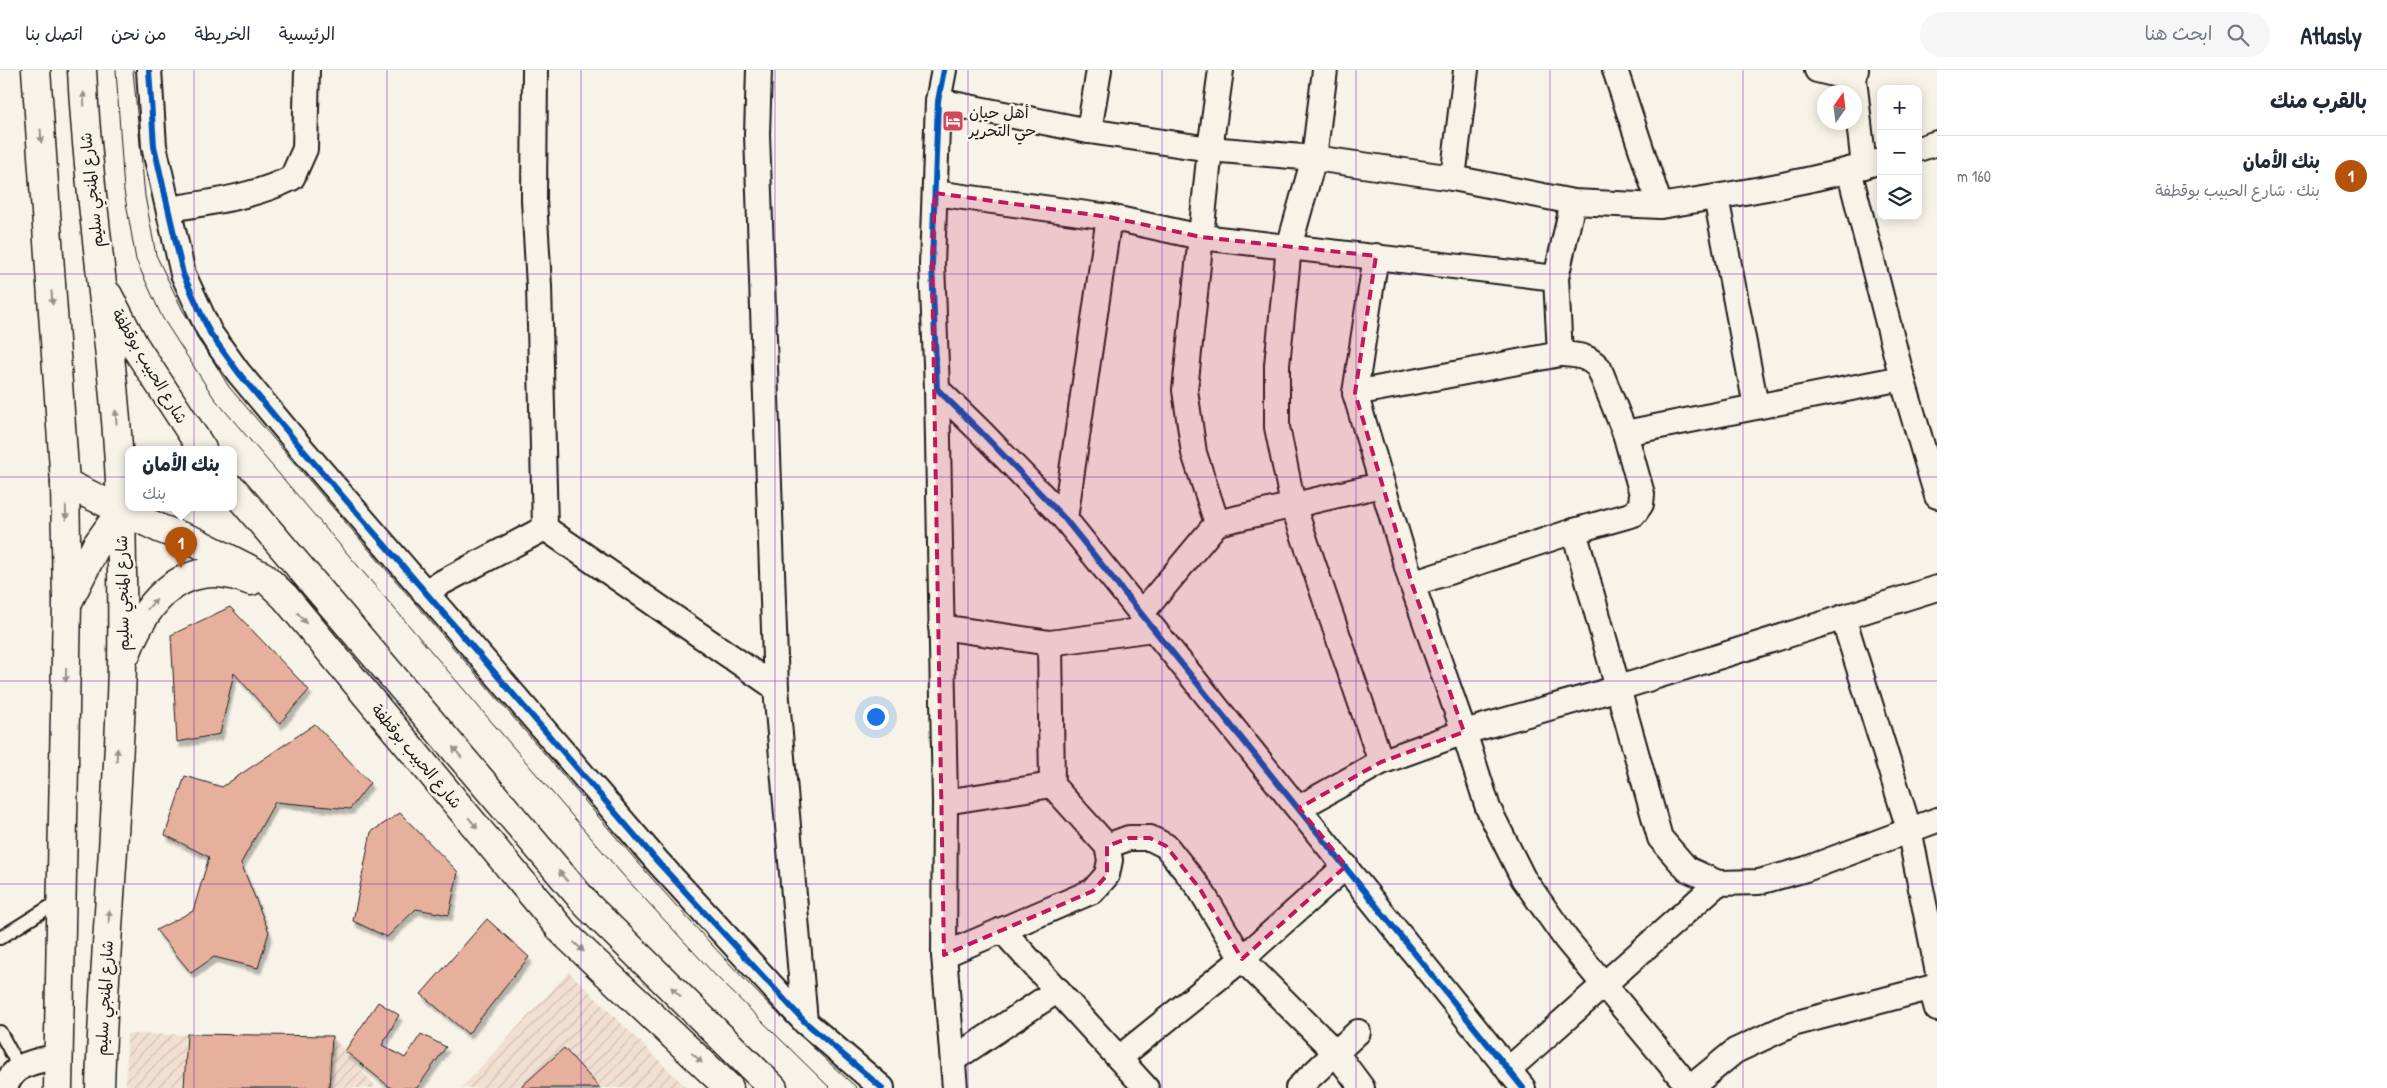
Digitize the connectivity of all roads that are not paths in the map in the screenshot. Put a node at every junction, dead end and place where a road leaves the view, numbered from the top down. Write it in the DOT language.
graph roads {
  1 [pos="36,70"];
  2 [pos="82,70"];
  3 [pos="150,70"];
  4 [pos="307,70"];
  5 [pos="535,70"];
  6 [pos="760,70"];
  7 [pos="944,70"];
  8 [pos="1099,70"];
  9 [pos="1221,70"];
  10 [pos="1325,70"];
  11 [pos="1466,70"];
  12 [pos="1615,70"];
  13 [pos="1817,70"];
  14 [pos="1855,75"];
  15 [pos="938,101"];
  16 [pos="1089,131"];
  17 [pos="1937,143"];
  18 [pos="1922,148"];
  19 [pos="1210,149"];
  20 [pos="1314,158"];
  21 [pos="1865,165"];
  22 [pos="1453,178"];
  23 [pos="934,193"];
  24 [pos="1716,197"];
  25 [pos="1573,202"];
  26 [pos="1660,206"];
  27 [pos="169,209"];
  28 [pos="1109,218"];
  29 [pos="1201,237"];
  30 [pos="1289,246"];
  31 [pos="1376,256"];
  32 [pos="1556,278"];
  33 [pos="100,280"];
  34 [pos="1560,354"];
  35 [pos="1902,378"];
  36 [pos="937,389"];
  37 [pos="1355,393"];
  38 [pos="1756,406"];
  39 [pos="1927,430"];
  40 [pos="1625,434"];
  41 [pos="200,446"];
  42 [pos="65,483"];
  43 [pos="1381,485"];
  44 [pos="237,493"];
  45 [pos="1937,496"];
  46 [pos="1293,505"];
  47 [pos="125,507"];
  48 [pos="132,511"];
  49 [pos="235,511"];
  50 [pos="1065,519"];
  51 [pos="1217,524"];
  52 [pos="545,528"];
  53 [pos="1574,531"];
  54 [pos="283,547"];
  55 [pos="1412,584"];
  56 [pos="1937,588"];
  57 [pos="424,592"];
  58 [pos="285,597"];
  59 [pos="67,602"];
  60 [pos="1843,617"];
  61 [pos="1147,621"];
  62 [pos="942,627"];
  63 [pos="1050,644"];
  64 [pos="122,663"];
  65 [pos="776,688"];
  66 [pos="1619,688"];
  67 [pos="1464,732"];
  68 [pos="1381,762"];
  69 [pos="1052,786"];
  70 [pos="945,802"];
  71 [pos="1299,808"];
  72 [pos="1937,820"];
  73 [pos="1909,830"];
  74 [pos="1107,846"];
  75 [pos="1346,866"];
  76 [pos="1718,883"];
  77 [pos="62,899"];
  78 [pos="1002,930"];
  79 [pos="0,938"];
  80 [pos="944,954"];
  81 [pos="1242,959"];
  82 [pos="1603,983"];
  83 [pos="1935,988"];
  84 [pos="1058,990"];
  85 [pos="805,1022"];
  86 [pos="0,1032"];
  87 [pos="1358,1032"];
  88 [pos="1336,1053"];
  89 [pos="59,1056"];
  90 [pos="1119,1058"];
  91 [pos="954,1059"];
  92 [pos="19,1067"];
  93 [pos="1519,1083"];
  94 [pos="5,1088"];
  95 [pos="58,1088"];
  96 [pos="100,1088"];
  97 [pos="729,1088"];
  98 [pos="773,1088"];
  99 [pos="882,1088"];
  100 [pos="955,1088"];
  101 [pos="1146,1088"];
  102 [pos="1298,1088"];
  103 [pos="1362,1088"];
  104 [pos="1690,1088"];
  1 -- 42 [label="main road, one-way"];
  33 -- 2 [label="main road, شارع المنجي سليم, one-way"];
  3 -- 27 [label="street"];
  4 -- 27 [label="street"];
  5 -- 52 [label="street"];
  6 -- 65 [label="street"];
  7 -- 15 [label="street"];
  8 -- 16 [label="street"];
  9 -- 19 [label="street"];
  10 -- 20 [label="street"];
  11 -- 22 [label="street"];
  12 -- 26 [label="street"];
  13 -- 14 [label="street"];
  14 -- 21 [label="street"];
  15 -- 16 [label="street"];
  15 -- 23 [label="street"];
  16 -- 19 [label="street"];
  17 -- 18 [label="street"];
  19 -- 20 [label="street"];
  19 -- 29 [label="street"];
  20 -- 22 [label="street"];
  20 -- 30 [label="street"];
  21 -- 24 [label="street"];
  21 -- 35 [label="street"];
  22 -- 25 [label="street"];
  23 -- 28 [label="street"];
  23 -- 36 [label="street"];
  24 -- 26 [label="street"];
  24 -- 38 [label="street"];
  25 -- 26 [label="street"];
  25 -- 32 [label="street"];
  27 -- 57 [label="street"];
  28 -- 29 [label="street"];
  28 -- 50 [label="street"];
  29 -- 30 [label="street"];
  29 -- 51 [label="street"];
  30 -- 31 [label="street"];
  30 -- 46 [label="street"];
  31 -- 32 [label="street"];
  31 -- 37 [label="street"];
  32 -- 34 [label="street"];
  33 -- 41 [label="main road, شارع الحبيب بوقطفة"];
  47 -- 33 [label="main road, شارع المنجي سليم, one-way"];
  34 -- 37 [label="street"];
  34 -- 40 [label="street"];
  35 -- 38 [label="street"];
  35 -- 39 [label="street"];
  36 -- 50 [label="street"];
  36 -- 62 [label="street"];
  37 -- 43 [label="street"];
  38 -- 40 [label="street"];
  39 -- 45 [label="street"];
  40 -- 53 [label="street"];
  42 -- 47 [label="main road, شارع الحبيب بوقطفة"];
  42 -- 59 [label="main road, one-way"];
  43 -- 46 [label="street"];
  43 -- 55 [label="street"];
  44 -- 54 [label="main road, شارع الحبيب بوقطفة"];
  46 -- 51 [label="street"];
  46 -- 68 [label="street"];
  47 -- 59 [label="main road"];
  47 -- 64 [label="main road, شارع المنجي سليم"];
  48 -- 58 [label="main road, شارع الحبيب بوقطفة"];
  49 -- 54 [label="main road"];
  50 -- 61 [label="street"];
  51 -- 61 [label="street"];
  52 -- 57 [label="street"];
  52 -- 65 [label="street"];
  53 -- 55 [label="street"];
  53 -- 66 [label="street"];
  98 -- 54 [label="main road, شارع الحبيب بوقطفة, one-way"];
  55 -- 67 [label="street"];
  56 -- 60 [label="street"];
  57 -- 85 [label="street"];
  64 -- 58 [label="main road, one-way"];
  58 -- 97 [label="main road, شارع الحبيب بوقطفة, one-way"];
  59 -- 77 [label="main road, one-way"];
  60 -- 66 [label="street"];
  60 -- 73 [label="street"];
  61 -- 63 [label="street"];
  61 -- 71 [label="street"];
  62 -- 63 [label="street"];
  62 -- 70 [label="street"];
  63 -- 69 [label="street"];
  96 -- 64 [label="main road, شارع المنجي سليم, one-way"];
  65 -- 85 [label="street"];
  66 -- 67 [label="street"];
  66 -- 76 [label="street"];
  67 -- 68 [label="street"];
  67 -- 82 [label="street"];
  68 -- 71 [label="street"];
  69 -- 70 [label="street"];
  69 -- 74 [label="street"];
  70 -- 80 [label="street"];
  71 -- 75 [label="street"];
  72 -- 73 [label="street"];
  73 -- 76 [label="street"];
  73 -- 83 [label="street"];
  74 -- 78 [label="street"];
  74 -- 81 [label="street"];
  75 -- 81 [label="street"];
  75 -- 93 [label="street"];
  76 -- 82 [label="street"];
  77 -- 79 [label="lane"];
  77 -- 89 [label="main road"];
  78 -- 80 [label="street"];
  78 -- 84 [label="street"];
  80 -- 91 [label="street"];
  81 -- 88 [label="street"];
  81 -- 90 [label="street"];
  82 -- 93 [label="street"];
  82 -- 104 [label="street"];
  83 -- 104 [label="street"];
  84 -- 90 [label="street"];
  84 -- 91 [label="street"];
  85 -- 99 [label="street"];
  86 -- 92 [label="lane"];
  87 -- 88 [label="street"];
  88 -- 102 [label="street"];
  88 -- 103 [label="street"];
  89 -- 92 [label="street"];
  89 -- 95 [label="main road"];
  90 -- 101 [label="street"];
  91 -- 100 [label="street"];
  92 -- 94 [label="street"];
}
